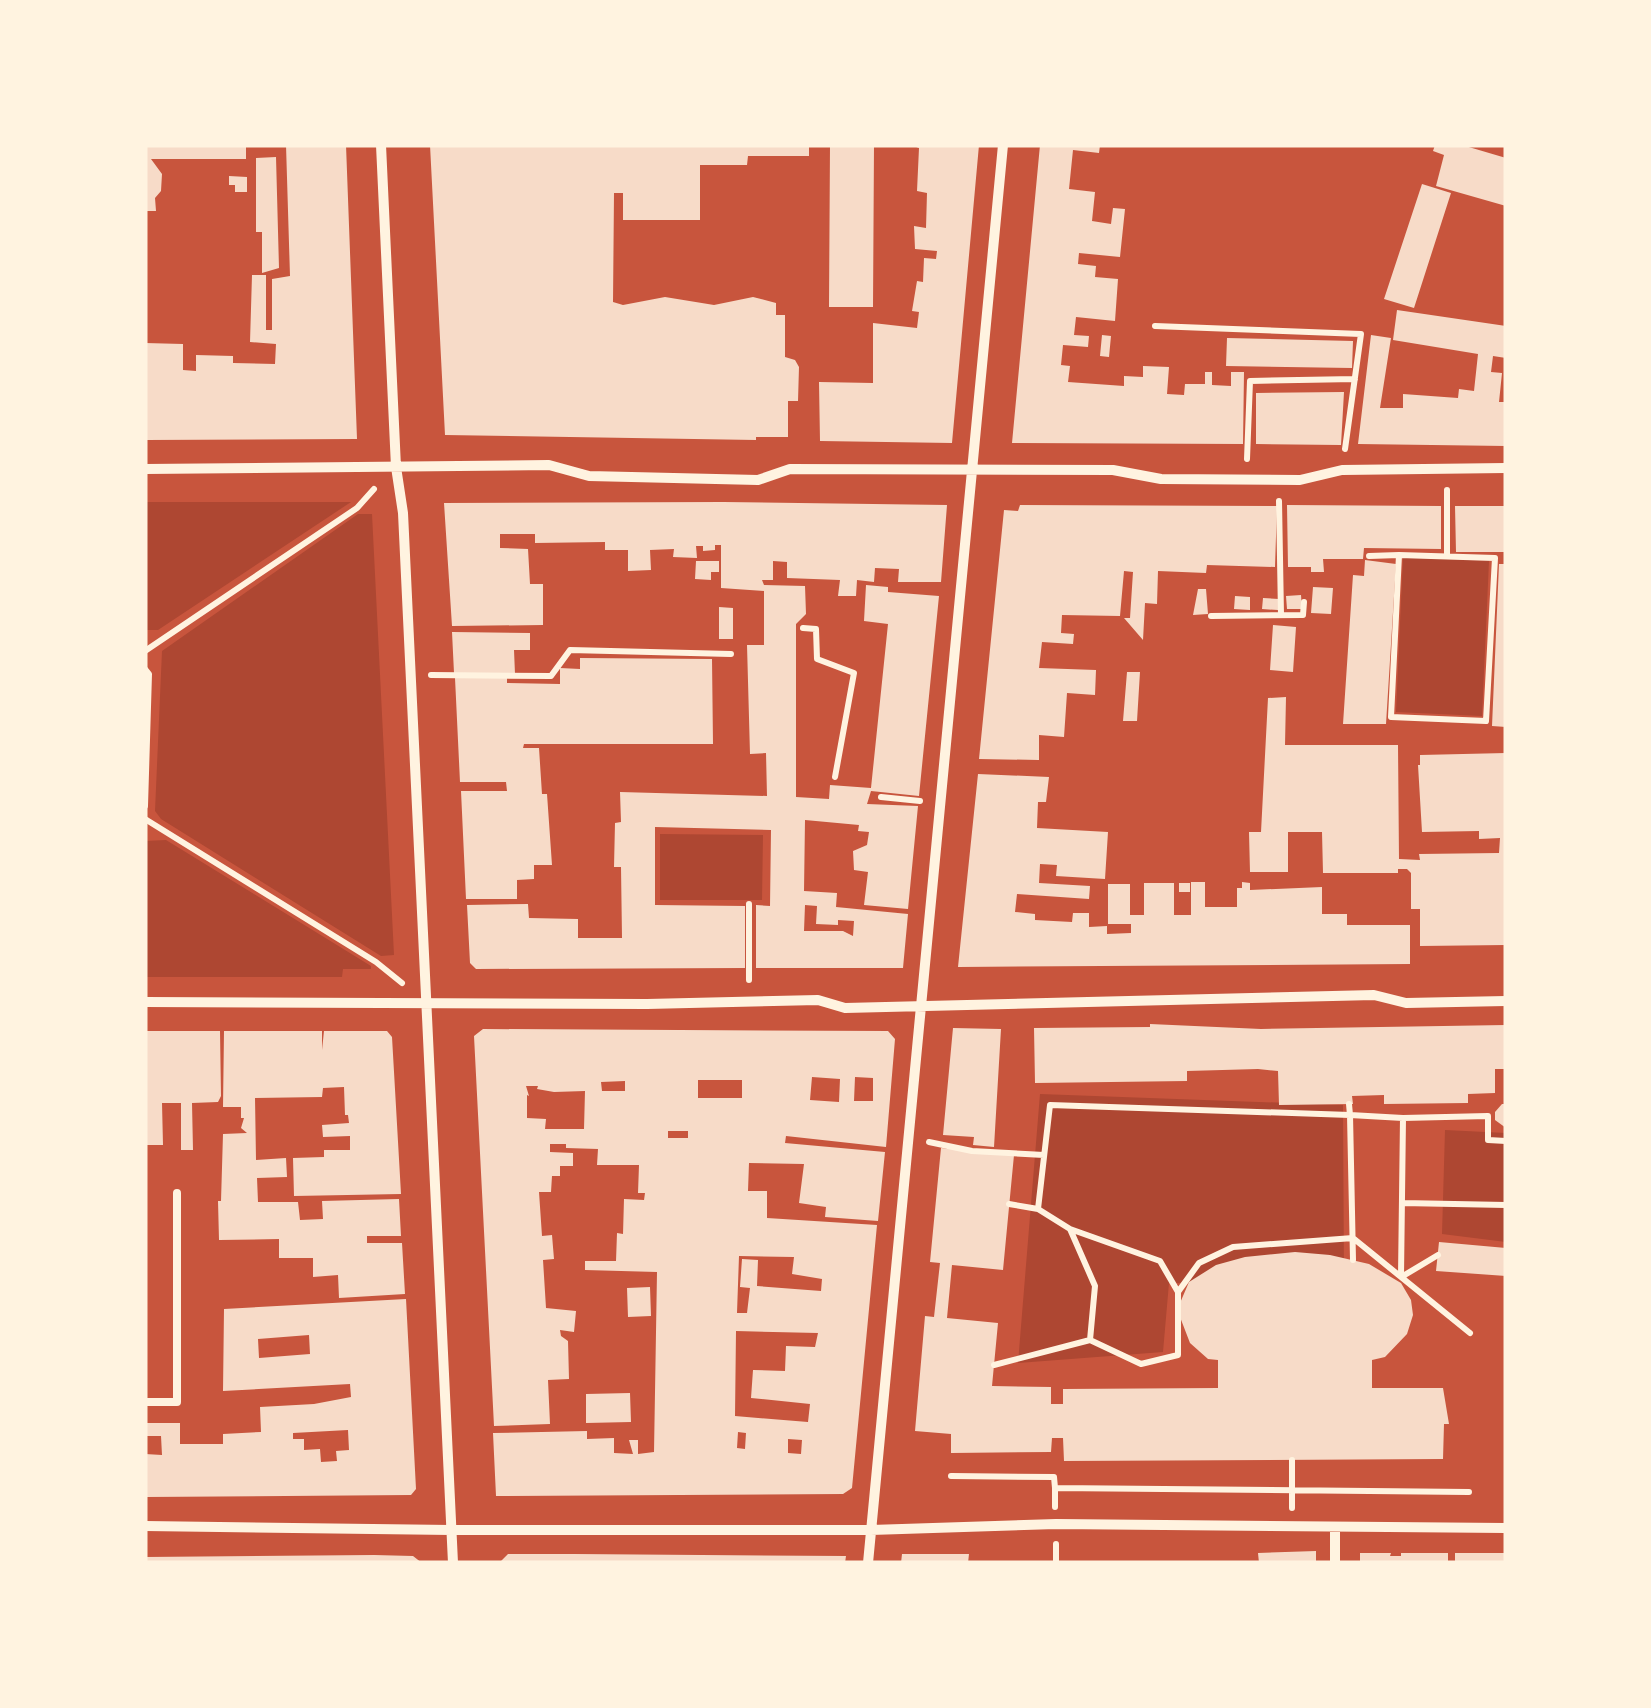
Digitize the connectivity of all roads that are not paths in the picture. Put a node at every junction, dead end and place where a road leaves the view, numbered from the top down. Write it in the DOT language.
graph roads {
  1 [pos="381,145"];
  2 [pos="1003,145"];
  3 [pos="396,467"];
  4 [pos="972,468"];
  5 [pos="1506,468"];
  6 [pos="145,469"];
  7 [pos="1506,1001"];
  8 [pos="145,1002"];
  9 [pos="427,1002"];
  10 [pos="920,1004"];
  11 [pos="176,1194"];
  12 [pos="145,1402"];
  13 [pos="145,1526"];
  14 [pos="1335,1528"];
  15 [pos="1506,1528"];
  16 [pos="451,1530"];
  17 [pos="871,1530"];
  18 [pos="453,1563"];
  19 [pos="868,1563"];
  20 [pos="1334,1563"];
  1 -- 3 [label="street"];
  2 -- 4 [label="street"];
  3 -- 4 [label="street"];
  3 -- 6 [label="street"];
  3 -- 9 [label="street"];
  4 -- 5 [label="street"];
  4 -- 10 [label="street"];
  7 -- 10 [label="street"];
  8 -- 9 [label="street"];
  9 -- 10 [label="street"];
  9 -- 16 [label="street"];
  10 -- 17 [label="street"];
  11 -- 12 [label="lane"];
  13 -- 16 [label="street"];
  14 -- 15 [label="street"];
  14 -- 17 [label="street"];
  14 -- 20 [label="street"];
  16 -- 17 [label="street"];
  16 -- 18 [label="street"];
  17 -- 19 [label="street"];
}
